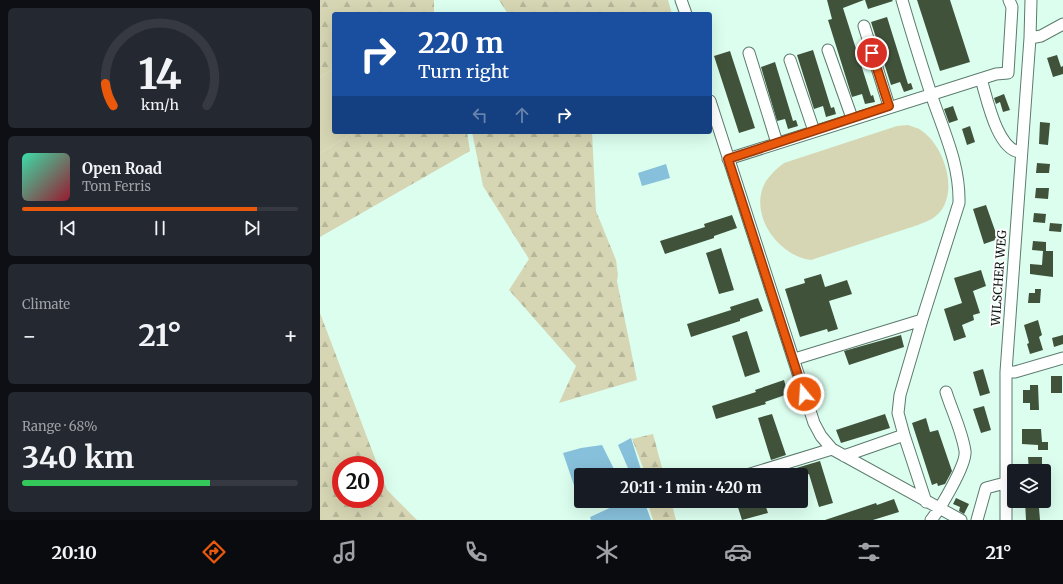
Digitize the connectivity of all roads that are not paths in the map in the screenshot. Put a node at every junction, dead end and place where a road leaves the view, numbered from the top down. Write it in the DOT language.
graph roads {
  1 [pos="681,0"];
  2 [pos="902,0"];
  3 [pos="1009,0"];
  4 [pos="1030,0"];
  5 [pos="1036,0"];
  6 [pos="685,12"];
  7 [pos="1063,24"];
  8 [pos="864,26"];
  9 [pos="1030,38"];
  10 [pos="828,50"];
  11 [pos="749,53"];
  12 [pos="790,60"];
  13 [pos="1008,73"];
  14 [pos="981,78"];
  15 [pos="1019,80"];
  16 [pos="931,94"];
  17 [pos="889,106"];
  18 [pos="712,107"];
  19 [pos="852,118"];
  20 [pos="814,131"];
  21 [pos="778,143"];
  22 [pos="1020,152"];
  23 [pos="728,159"];
  24 [pos="922,320"];
  25 [pos="798,358"];
  26 [pos="1063,358"];
  27 [pos="1006,372"];
  28 [pos="946,392"];
  29 [pos="904,435"];
  30 [pos="832,449"];
  31 [pos="844,456"];
  32 [pos="770,468"];
  33 [pos="1005,483"];
  34 [pos="926,502"];
  35 [pos="939,508"];
  36 [pos="931,520"];
  37 [pos="961,520"];
  38 [pos="976,520"];
  39 [pos="1006,520"];
  1 -- 6 [label="street"];
  2 -- 16 [label="street"];
  3 -- 13 [label="street"];
  4 -- 9 [label="street, WILSCHER WEG"];
  5 -- 9 [label="street, WILSCHER WEG"];
  7 -- 9 [label="street"];
  8 -- 17 [label="street"];
  9 -- 22 [label="street, WILSCHER WEG"];
  10 -- 19 [label="street"];
  11 -- 21 [label="street"];
  12 -- 20 [label="street"];
  13 -- 14 [label="street"];
  13 -- 15 [label="street"];
  14 -- 16 [label="street"];
  14 -- 22 [label="street"];
  16 -- 17 [label="street"];
  16 -- 24 [label="street"];
  17 -- 19 [label="street"];
  18 -- 23 [label="street"];
  19 -- 20 [label="street"];
  20 -- 21 [label="street"];
  21 -- 23 [label="street"];
  22 -- 27 [label="street, WILSCHER WEG"];
  23 -- 30 [label="street"];
  24 -- 25 [label="street"];
  24 -- 29 [label="street"];
  26 -- 27 [label="street"];
  27 -- 33 [label="street, WILSCHER WEG"];
  28 -- 35 [label="street"];
  29 -- 31 [label="street"];
  29 -- 34 [label="street"];
  30 -- 31 [label="street"];
  30 -- 32 [label="street"];
  31 -- 34 [label="street"];
  33 -- 38 [label="street"];
  33 -- 39 [label="street, WILSCHER WEG"];
  34 -- 35 [label="street"];
  35 -- 36 [label="street"];
  35 -- 37 [label="street"];
}
